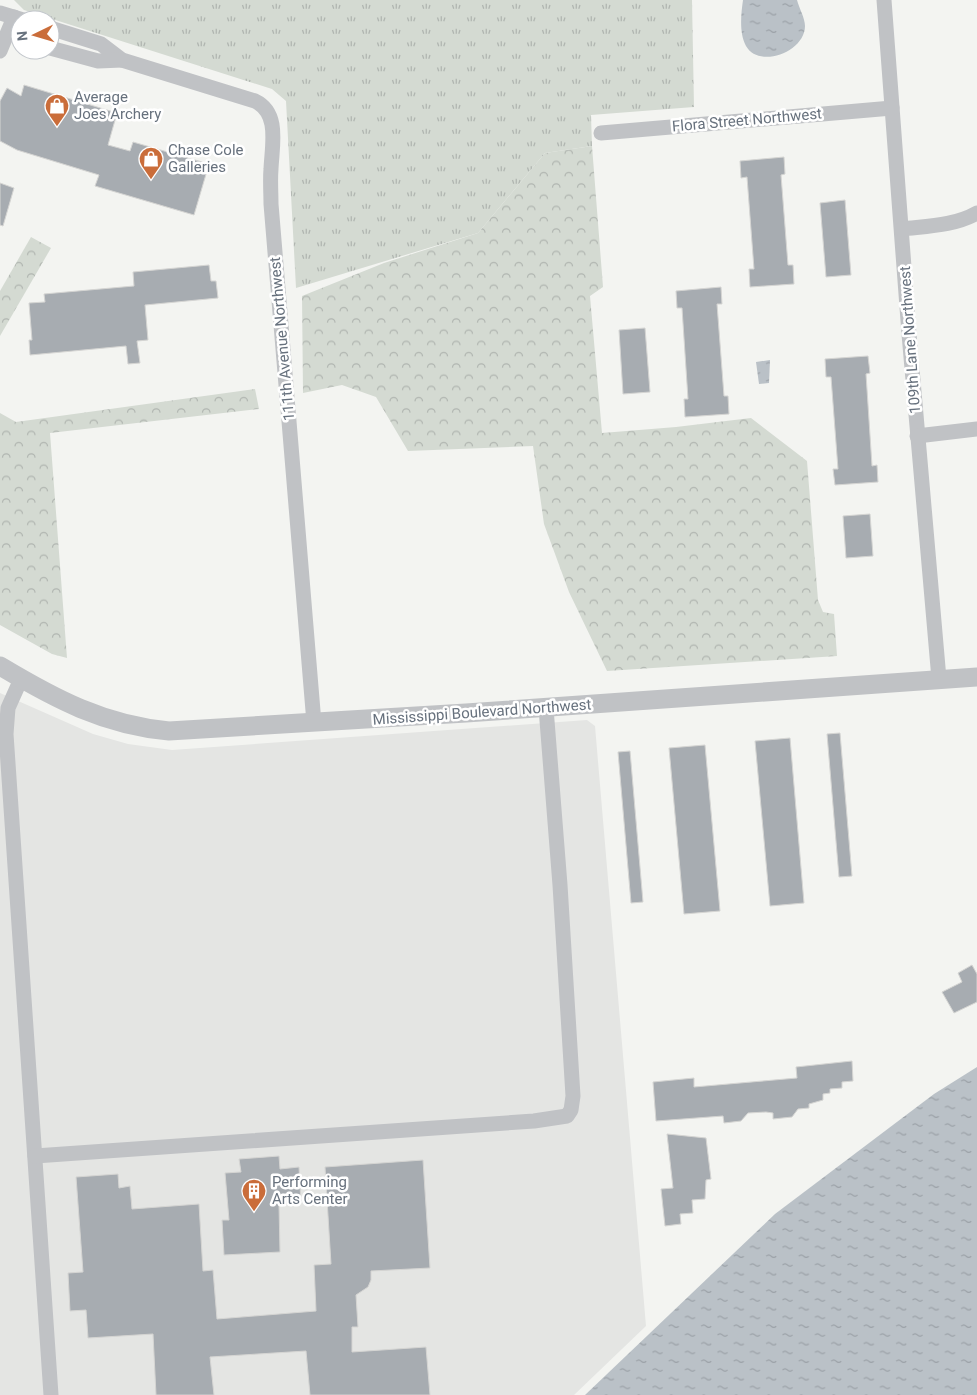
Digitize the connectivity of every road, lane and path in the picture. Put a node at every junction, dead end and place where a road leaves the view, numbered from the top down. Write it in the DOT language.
graph roads {
  1 [pos="884,0"];
  2 [pos="60,31"];
  3 [pos="9,37"];
  4 [pos="0,51"];
  5 [pos="60,51"];
  6 [pos="122,60"];
  7 [pos="892,108"];
  8 [pos="601,133"];
  9 [pos="977,213"];
  10 [pos="902,229"];
  11 [pos="977,429"];
  12 [pos="917,436"];
  13 [pos="0,666"];
  14 [pos="977,677"];
  15 [pos="21,679"];
  16 [pos="939,679"];
  17 [pos="546,708"];
  18 [pos="314,723"];
  19 [pos="35,1156"];
  20 [pos="51,1395"];
  1 -- 7 [label="street, 109th Lane Northwest"];
  2 -- 6 [label="street, 111th Avenue Northwest"];
  3 -- 4 [label="street"];
  5 -- 6 [label="street, 111th Avenue Northwest"];
  6 -- 18 [label="street, 111th Avenue Northwest"];
  7 -- 8 [label="street, Flora Street Northwest"];
  7 -- 10 [label="street, 109th Lane Northwest"];
  9 -- 10 [label="street"];
  10 -- 12 [label="street, 109th Lane Northwest"];
  11 -- 12 [label="street"];
  12 -- 16 [label="street, 109th Lane Northwest"];
  13 -- 15 [label="street, Mississippi Boulevard Northwest"];
  14 -- 16 [label="street, Mississippi Boulevard Northwest"];
  15 -- 18 [label="street, Mississippi Boulevard Northwest"];
  15 -- 19 [label="street"];
  16 -- 17 [label="street, Mississippi Boulevard Northwest"];
  17 -- 18 [label="street, Mississippi Boulevard Northwest"];
  17 -- 19 [label="street"];
  19 -- 20 [label="street"];
}
